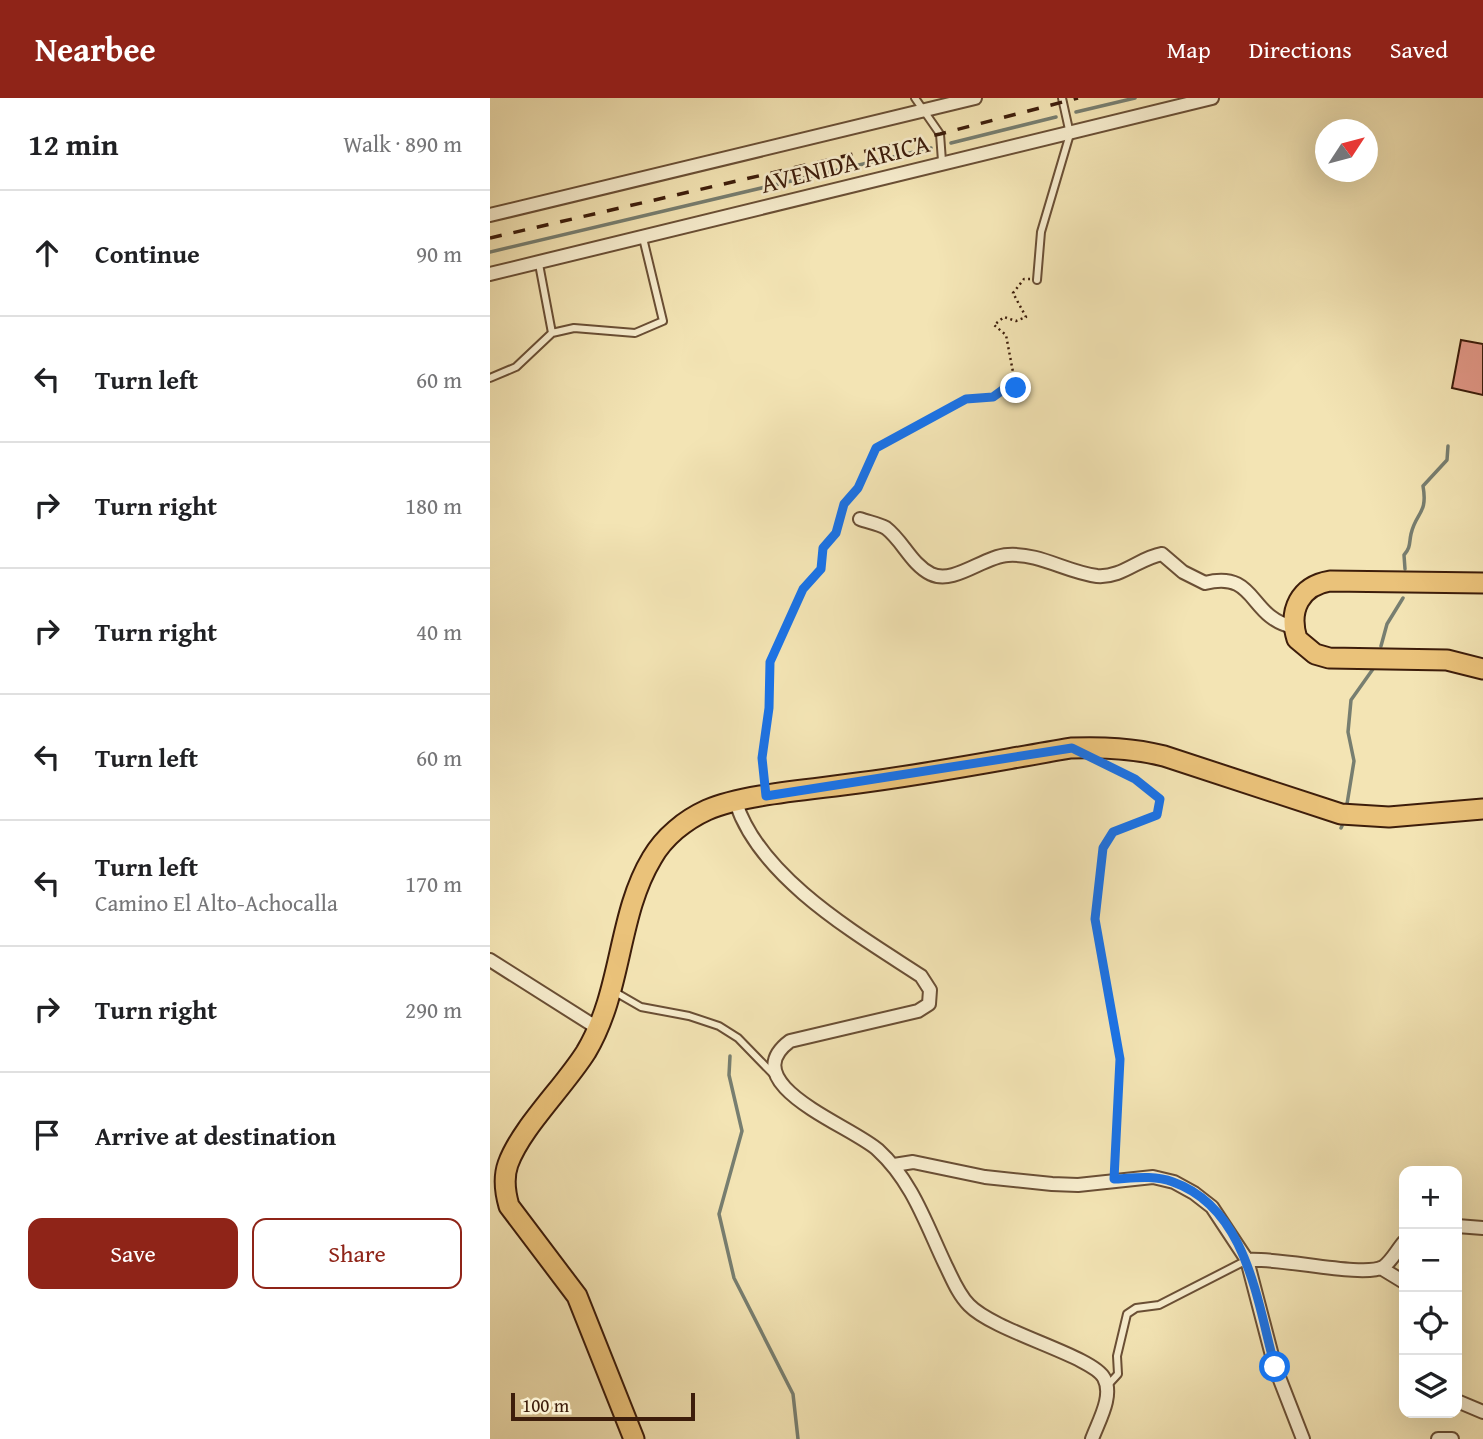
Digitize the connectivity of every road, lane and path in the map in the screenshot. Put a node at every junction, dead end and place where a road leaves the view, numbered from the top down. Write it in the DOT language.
graph roads {
  1 [pos="915,98"];
  2 [pos="975,98"];
  3 [pos="1062,98"];
  4 [pos="1212,98"];
  5 [pos="925,110"];
  6 [pos="1070,134"];
  7 [pos="942,162"];
  8 [pos="490,215"];
  9 [pos="643,237"];
  10 [pos="539,264"];
  11 [pos="490,274"];
  12 [pos="1037,280"];
  13 [pos="552,333"];
  14 [pos="490,377"];
  15 [pos="860,519"];
  16 [pos="1483,583"];
  17 [pos="1293,627"];
  18 [pos="1483,669"];
  19 [pos="1072,748"];
  20 [pos="766,796"];
  21 [pos="736,803"];
  22 [pos="1483,809"];
  23 [pos="490,960"];
  24 [pos="613,991"];
  25 [pos="599,1029"];
  26 [pos="775,1076"];
  27 [pos="894,1165"];
  28 [pos="1114,1179"];
  29 [pos="1462,1226"];
  30 [pos="1483,1228"];
  31 [pos="1399,1248"];
  32 [pos="1247,1260"];
  33 [pos="1381,1268"];
  34 [pos="1399,1279"];
  35 [pos="1107,1386"];
  36 [pos="1462,1403"];
  37 [pos="1483,1412"];
  38 [pos="634,1439"];
  39 [pos="1092,1439"];
  40 [pos="1303,1439"];
  41 [pos="1438,1439"];
  42 [pos="1452,1439"];
  1 -- 5 [label="lane"];
  2 -- 5 [label="street, AVENIDA ARICA"];
  3 -- 6 [label="lane"];
  4 -- 6 [label="street, AVENIDA ARICA"];
  5 -- 7 [label="lane"];
  5 -- 8 [label="street, AVENIDA ARICA"];
  6 -- 7 [label="street, AVENIDA ARICA"];
  6 -- 12 [label="lane"];
  7 -- 9 [label="street, AVENIDA ARICA"];
  9 -- 10 [label="street, AVENIDA ARICA"];
  9 -- 13 [label="lane"];
  10 -- 11 [label="street, AVENIDA ARICA"];
  10 -- 13 [label="lane"];
  12 -- 20 [label="path"];
  13 -- 14 [label="lane"];
  15 -- 17 [label="street"];
  16 -- 17 [label="main road"];
  17 -- 18 [label="main road"];
  19 -- 20 [label="main road"];
  19 -- 22 [label="main road"];
  19 -- 28 [label="path"];
  20 -- 21 [label="main road"];
  21 -- 24 [label="main road"];
  21 -- 26 [label="street"];
  23 -- 25 [label="street"];
  24 -- 25 [label="main road"];
  24 -- 26 [label="lane"];
  25 -- 38 [label="main road"];
  26 -- 27 [label="street"];
  27 -- 28 [label="street"];
  27 -- 35 [label="street"];
  28 -- 32 [label="street"];
  29 -- 30 [label="street"];
  31 -- 33 [label="street"];
  32 -- 33 [label="street"];
  32 -- 35 [label="lane"];
  32 -- 40 [label="street"];
  33 -- 34 [label="street"];
  35 -- 39 [label="street"];
  36 -- 37 [label="street"];
  41 -- 42 [label="street"];
}
